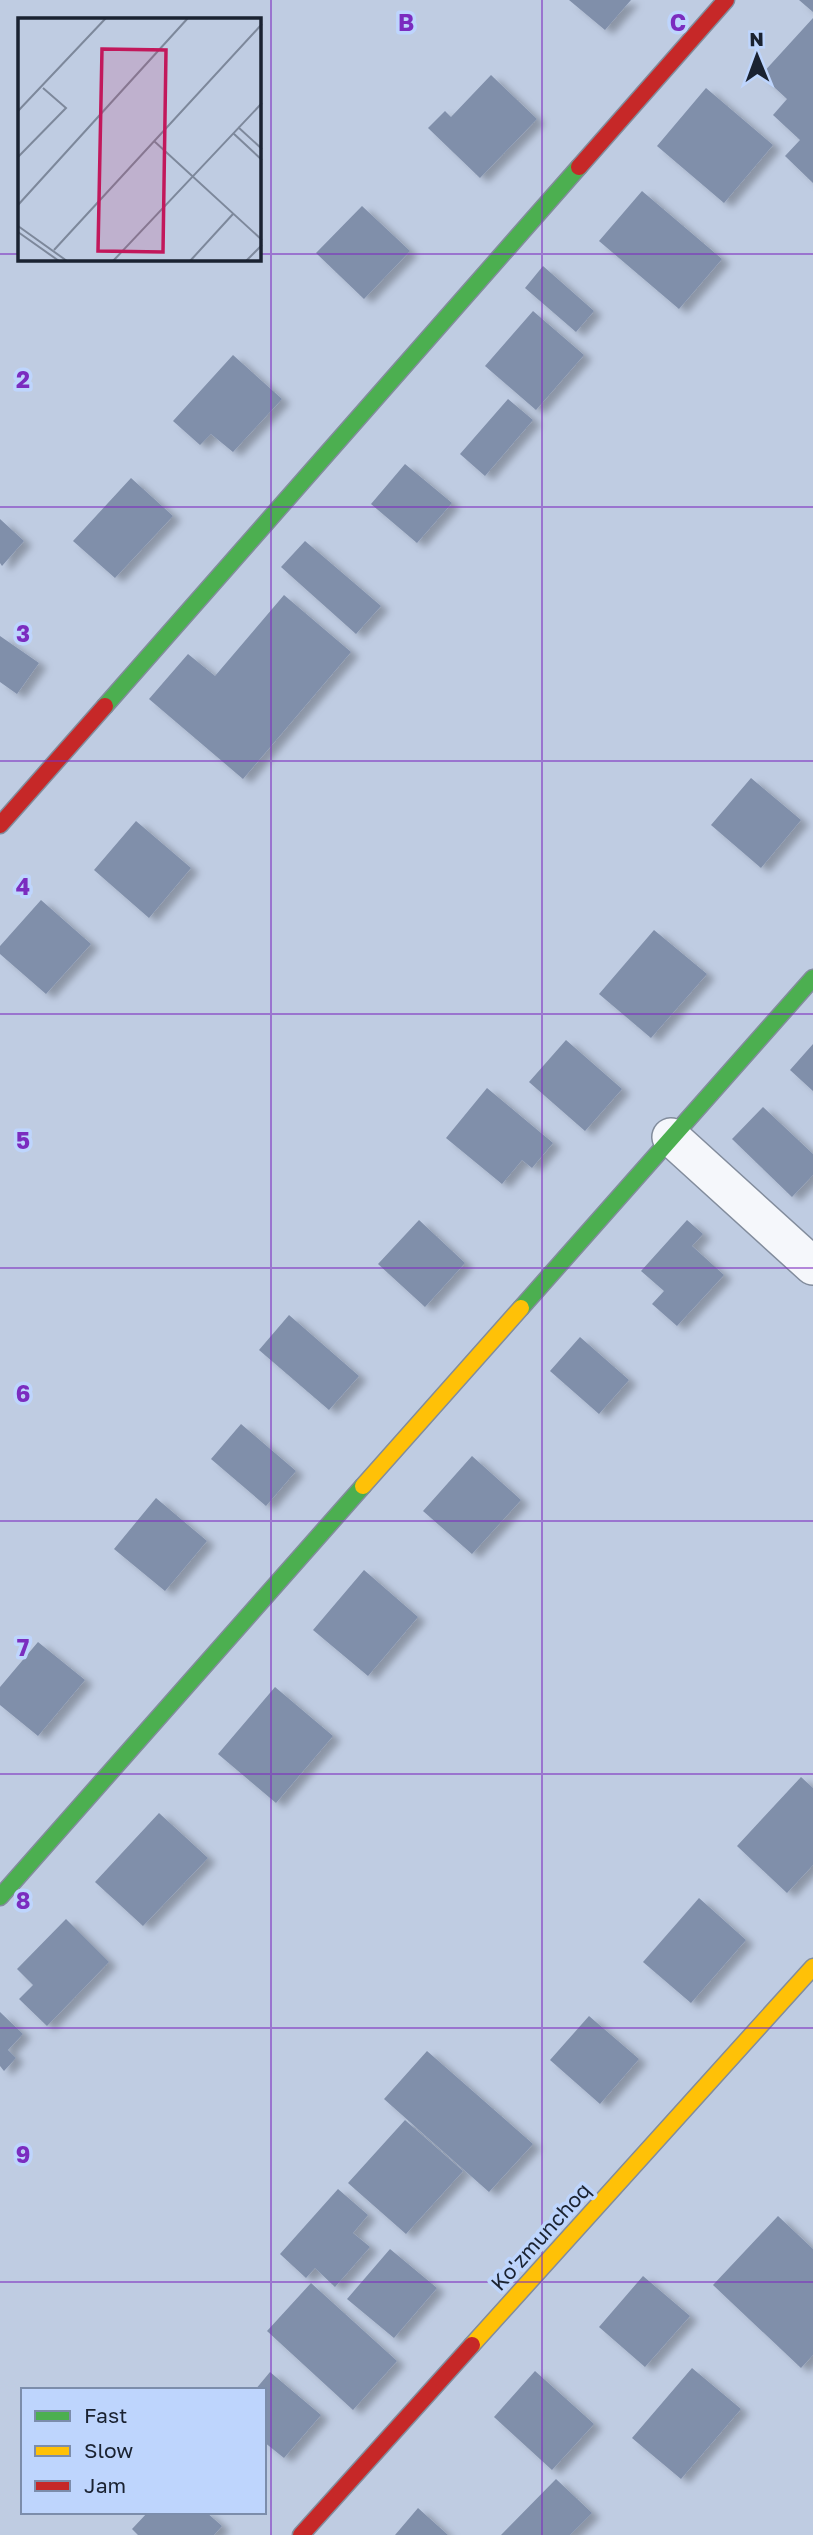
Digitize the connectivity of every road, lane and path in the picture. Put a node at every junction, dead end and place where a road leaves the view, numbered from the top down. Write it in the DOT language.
graph roads {
  1 [pos="726,0"];
  2 [pos="0,825"];
  3 [pos="813,978"];
  4 [pos="671,1137"];
  5 [pos="813,1266"];
  6 [pos="0,1897"];
  7 [pos="813,1966"];
  8 [pos="301,2535"];
  1 -- 2 [label="street"];
  3 -- 4 [label="street"];
  4 -- 5 [label="street"];
  4 -- 6 [label="street"];
  7 -- 8 [label="street, Ko'zmunchoq"];
}
